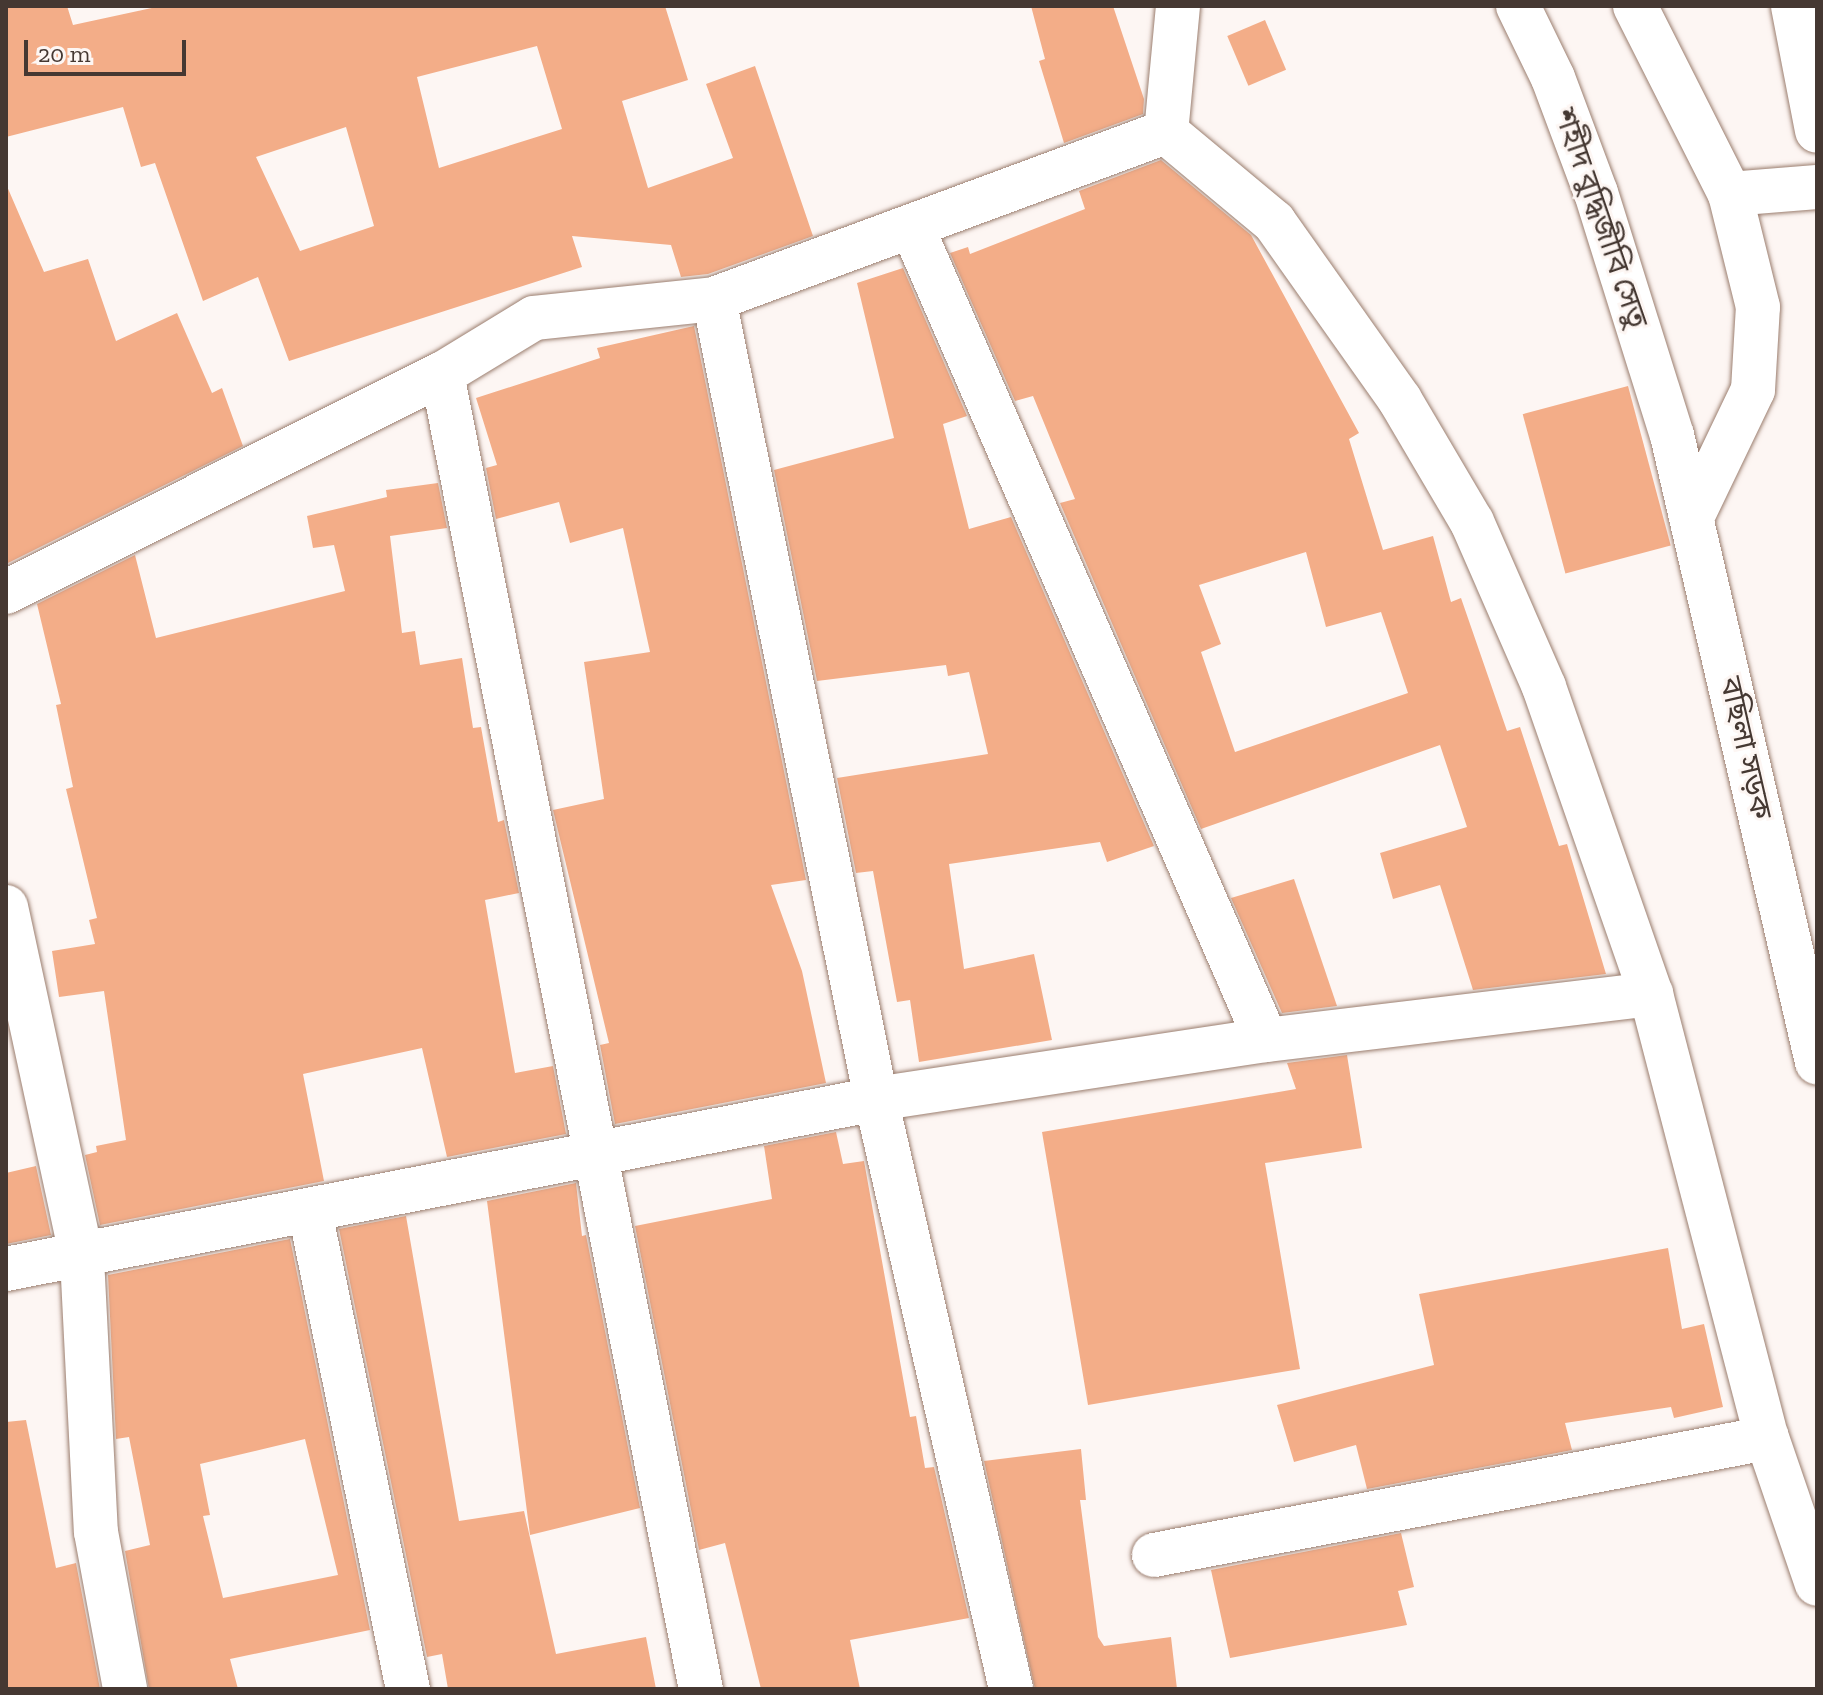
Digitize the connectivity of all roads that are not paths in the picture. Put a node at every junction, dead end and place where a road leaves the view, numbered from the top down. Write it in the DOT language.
graph roads {
  1 [pos="1178,6"];
  2 [pos="1518,6"];
  3 [pos="1635,6"];
  4 [pos="1793,6"];
  5 [pos="1817,131"];
  6 [pos="1166,132"];
  7 [pos="1817,187"];
  8 [pos="1730,194"];
  9 [pos="913,229"];
  10 [pos="714,299"];
  11 [pos="442,374"];
  12 [pos="1672,435"];
  13 [pos="1693,515"];
  14 [pos="6,592"];
  15 [pos="6,907"];
  16 [pos="1651,994"];
  17 [pos="1266,1040"];
  18 [pos="1817,1062"];
  19 [pos="876,1099"];
  20 [pos="594,1154"];
  21 [pos="310,1212"];
  22 [pos="82,1258"];
  23 [pos="6,1269"];
  24 [pos="1767,1438"];
  25 [pos="1154,1555"];
  26 [pos="1817,1584"];
  27 [pos="125,1689"];
  28 [pos="408,1689"];
  29 [pos="701,1689"];
  30 [pos="1011,1689"];
  1 -- 6 [label="street"];
  2 -- 12 [label="street, শহীদ বুদ্ধিজীবি সেতু"];
  3 -- 8 [label="street"];
  4 -- 5 [label="street"];
  6 -- 9 [label="street"];
  6 -- 16 [label="street"];
  7 -- 8 [label="street"];
  8 -- 13 [label="street"];
  9 -- 10 [label="street"];
  9 -- 17 [label="street"];
  10 -- 11 [label="street"];
  10 -- 19 [label="street"];
  11 -- 14 [label="street"];
  11 -- 20 [label="street"];
  12 -- 13 [label="street, বছিলা সড়ক"];
  13 -- 18 [label="street, বছিলা সড়ক"];
  15 -- 22 [label="street"];
  16 -- 17 [label="street"];
  16 -- 24 [label="street"];
  17 -- 19 [label="street"];
  19 -- 20 [label="street"];
  19 -- 30 [label="street"];
  20 -- 21 [label="street"];
  20 -- 29 [label="street"];
  21 -- 22 [label="street"];
  21 -- 28 [label="street"];
  22 -- 23 [label="street"];
  22 -- 27 [label="street"];
  24 -- 25 [label="street"];
  24 -- 26 [label="street"];
}
